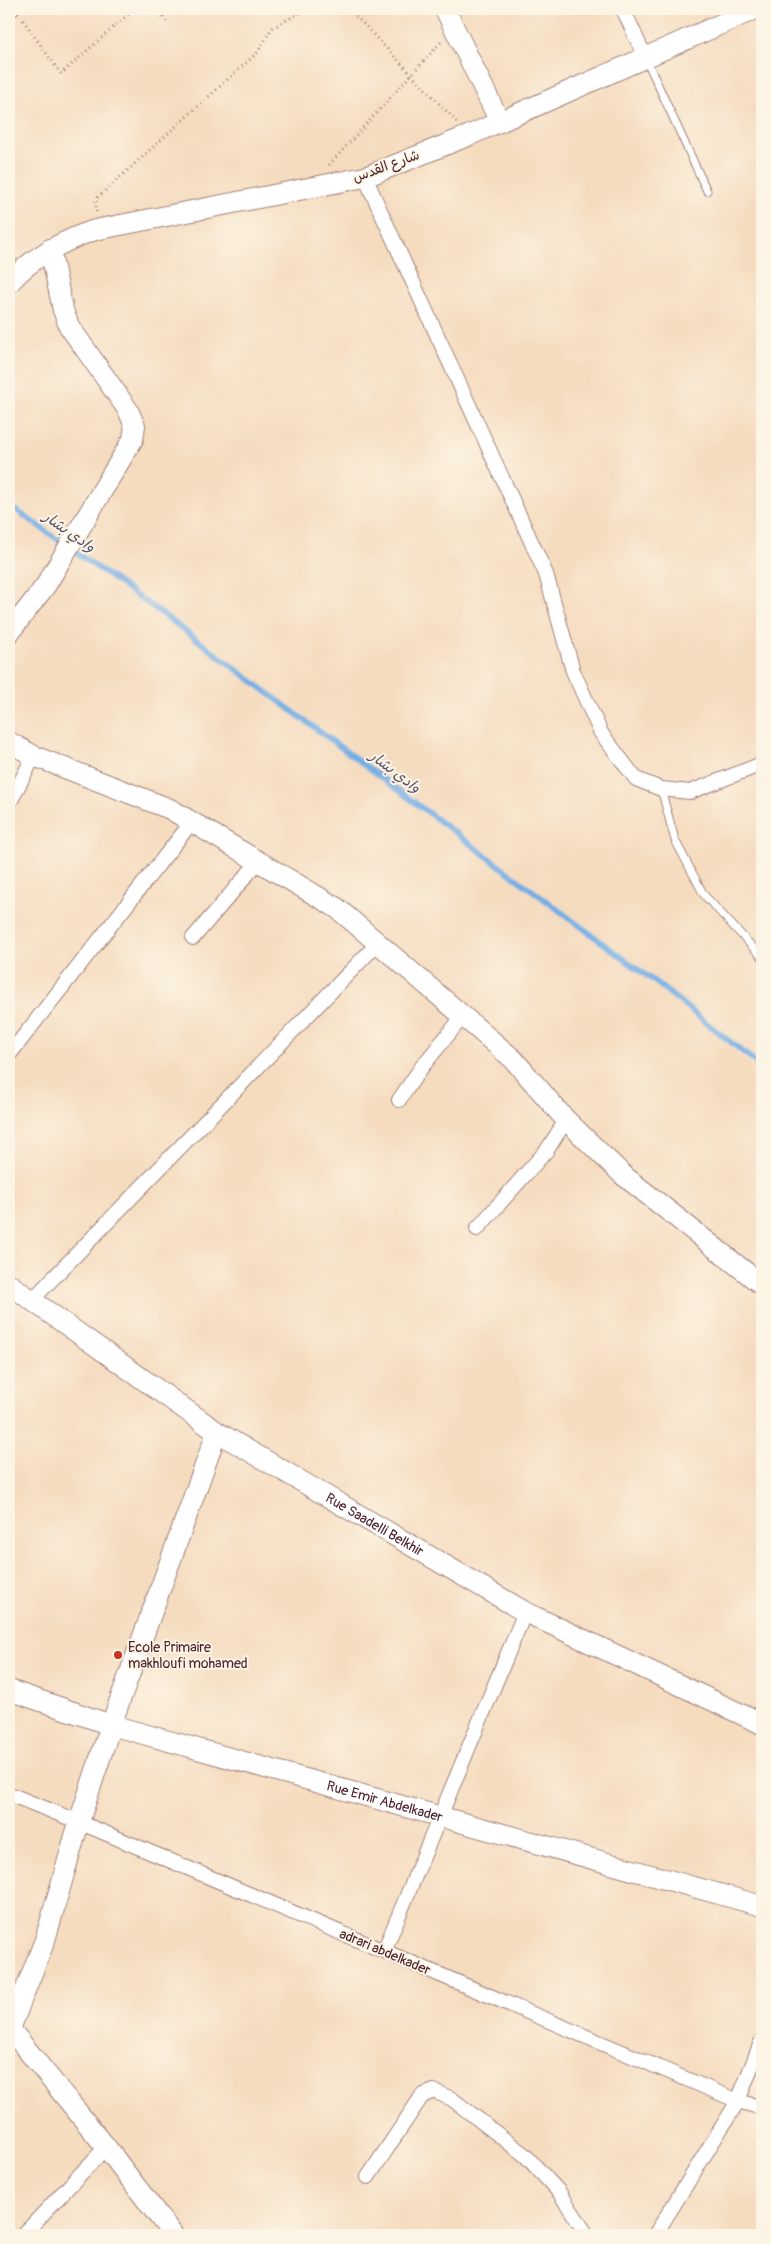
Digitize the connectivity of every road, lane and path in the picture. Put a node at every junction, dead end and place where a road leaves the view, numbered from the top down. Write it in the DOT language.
graph roads {
  1 [pos="134,9"];
  2 [pos="157,9"];
  3 [pos="307,9"];
  4 [pos="349,9"];
  5 [pos="446,9"];
  6 [pos="623,9"];
  7 [pos="755,9"];
  8 [pos="14,12"];
  9 [pos="169,24"];
  10 [pos="442,42"];
  11 [pos="646,59"];
  12 [pos="412,75"];
  13 [pos="500,122"];
  14 [pos="470,135"];
  15 [pos="365,177"];
  16 [pos="323,186"];
  17 [pos="707,192"];
  18 [pos="95,230"];
  19 [pos="50,249"];
  20 [pos="9,283"];
  21 [pos="9,633"];
  22 [pos="9,742"];
  23 [pos="34,756"];
  24 [pos="762,764"];
  25 [pos="661,790"];
  26 [pos="9,804"];
  27 [pos="192,823"];
  28 [pos="258,862"];
  29 [pos="193,938"];
  30 [pos="378,943"];
  31 [pos="762,957"];
  32 [pos="464,1015"];
  33 [pos="9,1055"];
  34 [pos="399,1100"];
  35 [pos="566,1120"];
  36 [pos="477,1229"];
  37 [pos="9,1284"];
  38 [pos="762,1284"];
  39 [pos="32,1300"];
  40 [pos="218,1432"];
  41 [pos="525,1612"];
  42 [pos="9,1690"];
  43 [pos="760,1718"];
  44 [pos="111,1725"];
  45 [pos="9,1794"];
  46 [pos="440,1816"];
  47 [pos="79,1822"];
  48 [pos="762,1906"];
  49 [pos="384,1951"];
  50 [pos="9,2030"];
  51 [pos="762,2040"];
  52 [pos="738,2101"];
  53 [pos="762,2108"];
  54 [pos="106,2147"];
  55 [pos="368,2177"];
  56 [pos="23,2235"];
  57 [pos="173,2235"];
  58 [pos="587,2235"];
  59 [pos="655,2235"];
  1 -- 8 [label="path"];
  2 -- 9 [label="path"];
  3 -- 18 [label="path"];
  4 -- 12 [label="path"];
  5 -- 13 [label="street"];
  6 -- 11 [label="street"];
  7 -- 11 [label="street, شارع القدس"];
  10 -- 12 [label="path"];
  11 -- 13 [label="street, شارع القدس"];
  11 -- 17 [label="lane"];
  12 -- 14 [label="path"];
  12 -- 16 [label="path"];
  13 -- 14 [label="street, شارع القدس"];
  14 -- 15 [label="street, شارع القدس"];
  15 -- 16 [label="street, شارع القدس"];
  15 -- 25 [label="street"];
  16 -- 18 [label="street, شارع القدس"];
  18 -- 19 [label="street, شارع القدس"];
  19 -- 20 [label="street, شارع القدس"];
  19 -- 21 [label="street"];
  22 -- 23 [label="street"];
  23 -- 26 [label="street"];
  23 -- 27 [label="street"];
  24 -- 25 [label="street"];
  25 -- 31 [label="lane"];
  27 -- 28 [label="street"];
  27 -- 33 [label="street"];
  28 -- 29 [label="street"];
  28 -- 30 [label="street"];
  30 -- 32 [label="street"];
  30 -- 39 [label="street"];
  32 -- 34 [label="street"];
  32 -- 35 [label="street"];
  35 -- 36 [label="street"];
  35 -- 38 [label="street"];
  37 -- 39 [label="street, Rue Saadelli Belkhir"];
  39 -- 40 [label="street, Rue Saadelli Belkhir"];
  40 -- 41 [label="street, Rue Saadelli Belkhir"];
  40 -- 44 [label="street"];
  41 -- 43 [label="street, Rue Saadelli Belkhir"];
  41 -- 46 [label="street"];
  42 -- 44 [label="street, Rue Emir Abdelkader"];
  44 -- 46 [label="street, Rue Emir Abdelkader"];
  44 -- 47 [label="street"];
  45 -- 47 [label="street, adrari abdelkader"];
  46 -- 48 [label="street, Rue Emir Abdelkader"];
  46 -- 49 [label="street"];
  47 -- 49 [label="street, adrari abdelkader"];
  47 -- 50 [label="street"];
  49 -- 52 [label="street, adrari abdelkader"];
  50 -- 54 [label="street"];
  51 -- 52 [label="street"];
  52 -- 53 [label="street, adrari abdelkader"];
  52 -- 59 [label="street"];
  54 -- 56 [label="street"];
  54 -- 57 [label="street"];
  55 -- 58 [label="street"];
}
